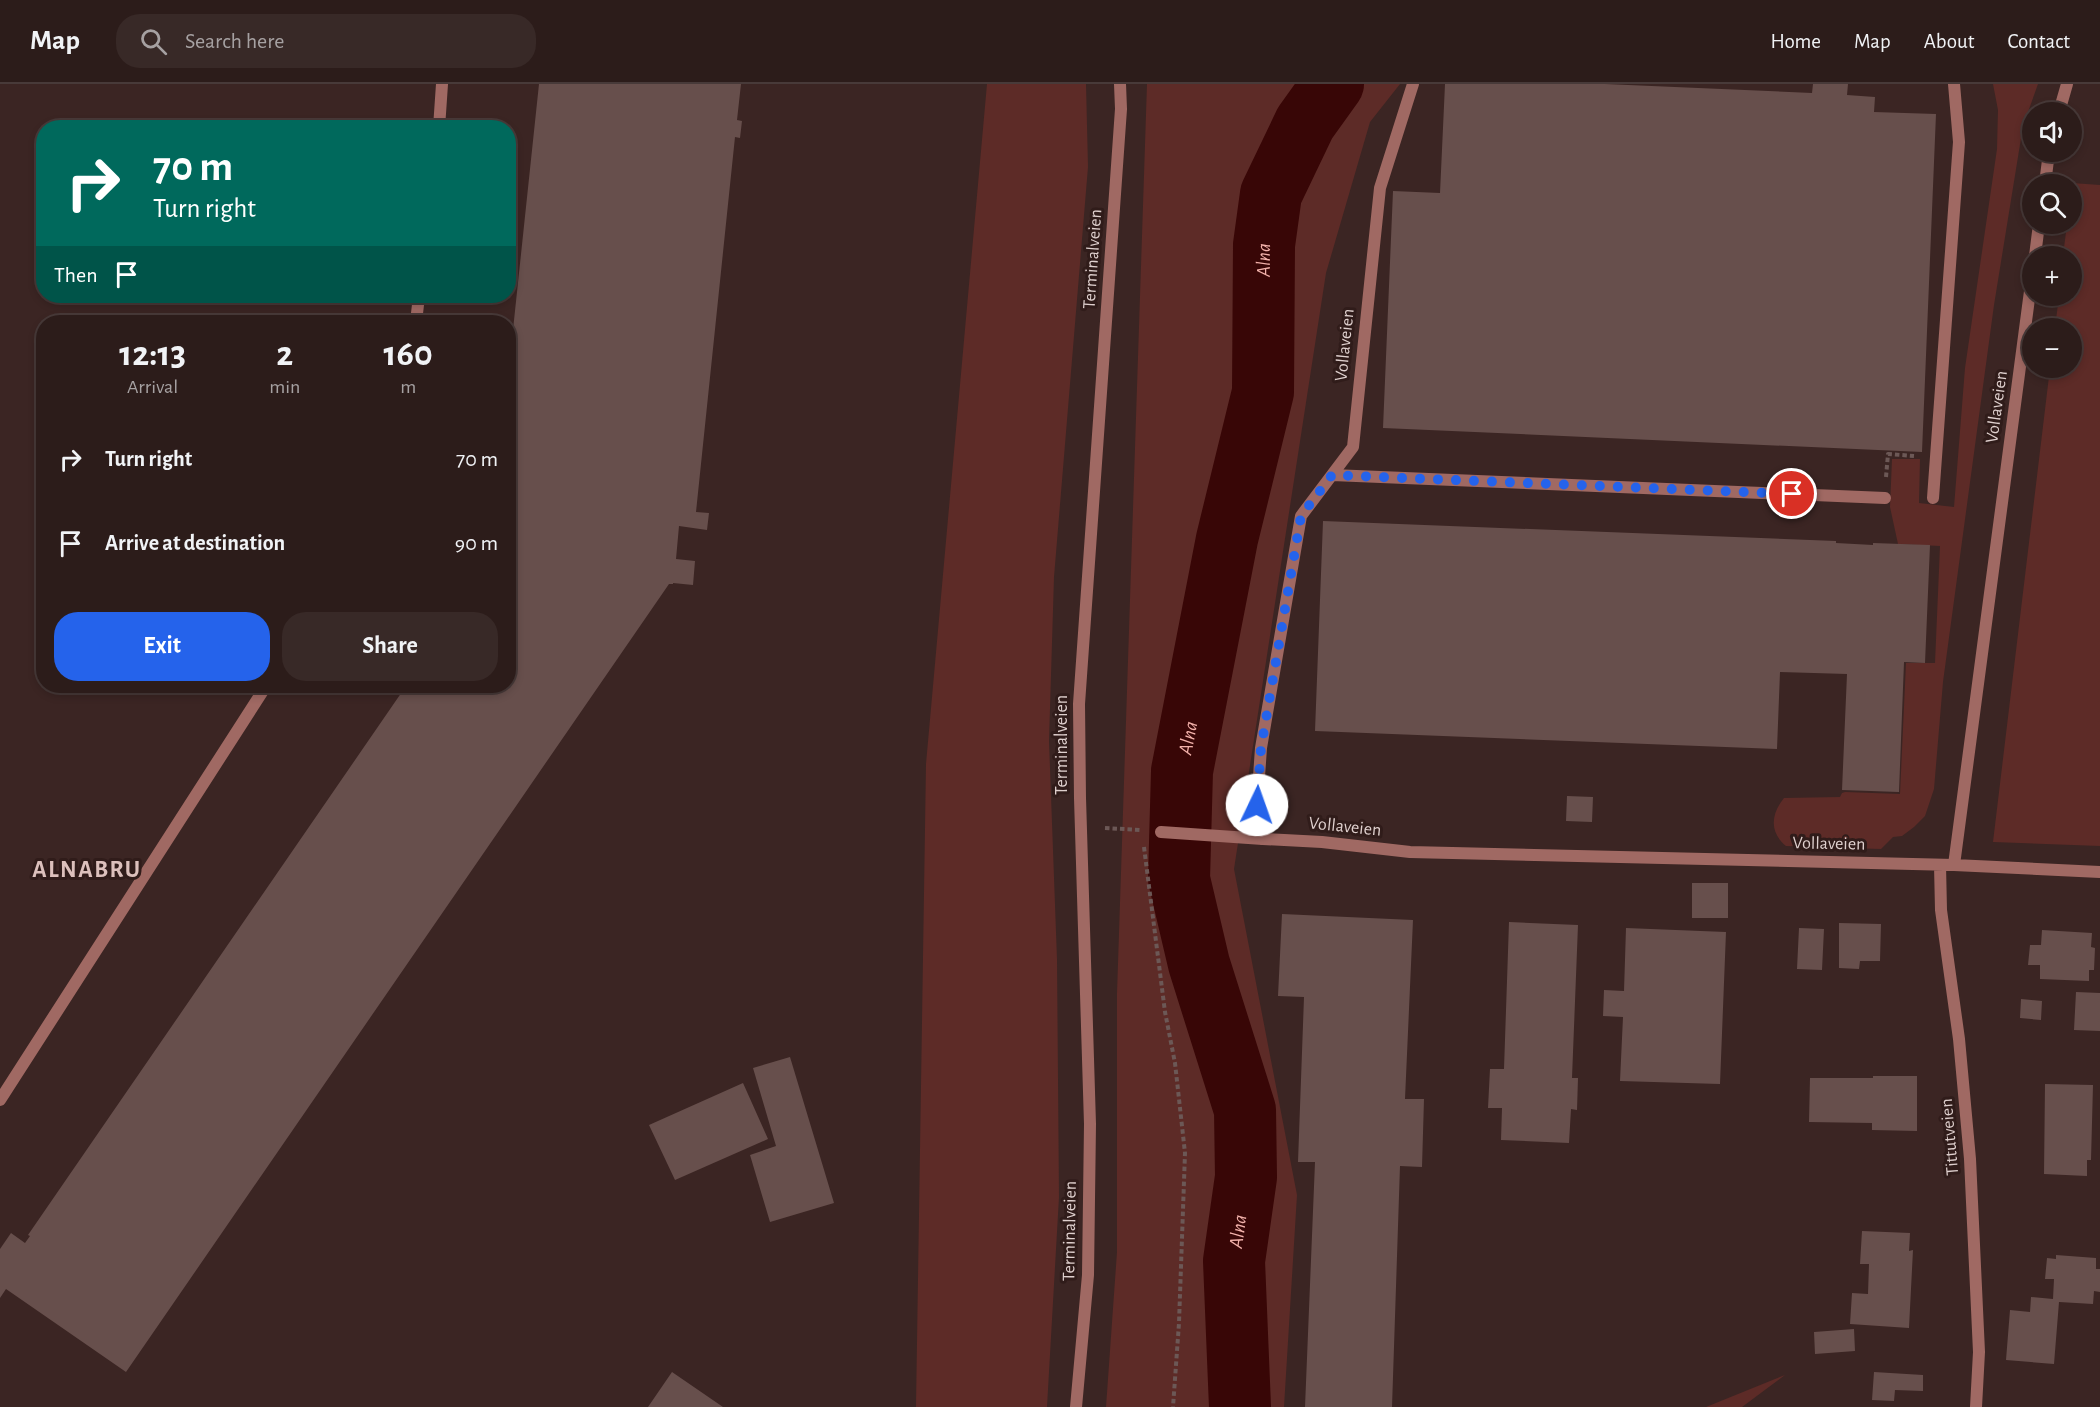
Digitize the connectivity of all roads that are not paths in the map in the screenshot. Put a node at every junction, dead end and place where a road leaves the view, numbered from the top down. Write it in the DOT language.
graph roads {
  1 [pos="442,84"];
  2 [pos="1120,84"];
  3 [pos="1413,84"];
  4 [pos="1954,84"];
  5 [pos="2067,84"];
  6 [pos="2062,102"];
  7 [pos="439,120"];
  8 [pos="2028,306"];
  9 [pos="1332,475"];
  10 [pos="1885,498"];
  11 [pos="1933,498"];
  12 [pos="262,693"];
  13 [pos="1161,832"];
  14 [pos="1263,839"];
  15 [pos="1940,865"];
  16 [pos="1954,865"];
  17 [pos="2100,872"];
  18 [pos="0,1100"];
  19 [pos="1076,1407"];
  20 [pos="1976,1407"];
  1 -- 7 [label="street"];
  2 -- 19 [label="street, Terminalveien"];
  3 -- 9 [label="street, Vollaveien"];
  4 -- 11 [label="street"];
  5 -- 6 [label="street"];
  8 -- 16 [label="street, Vollaveien"];
  9 -- 10 [label="street"];
  9 -- 14 [label="street, Vollaveien"];
  12 -- 18 [label="street"];
  13 -- 14 [label="street"];
  14 -- 15 [label="street, Vollaveien"];
  15 -- 16 [label="street, Vollaveien"];
  15 -- 20 [label="street, Tittutveien"];
  16 -- 17 [label="street, Vollaveien"];
}
